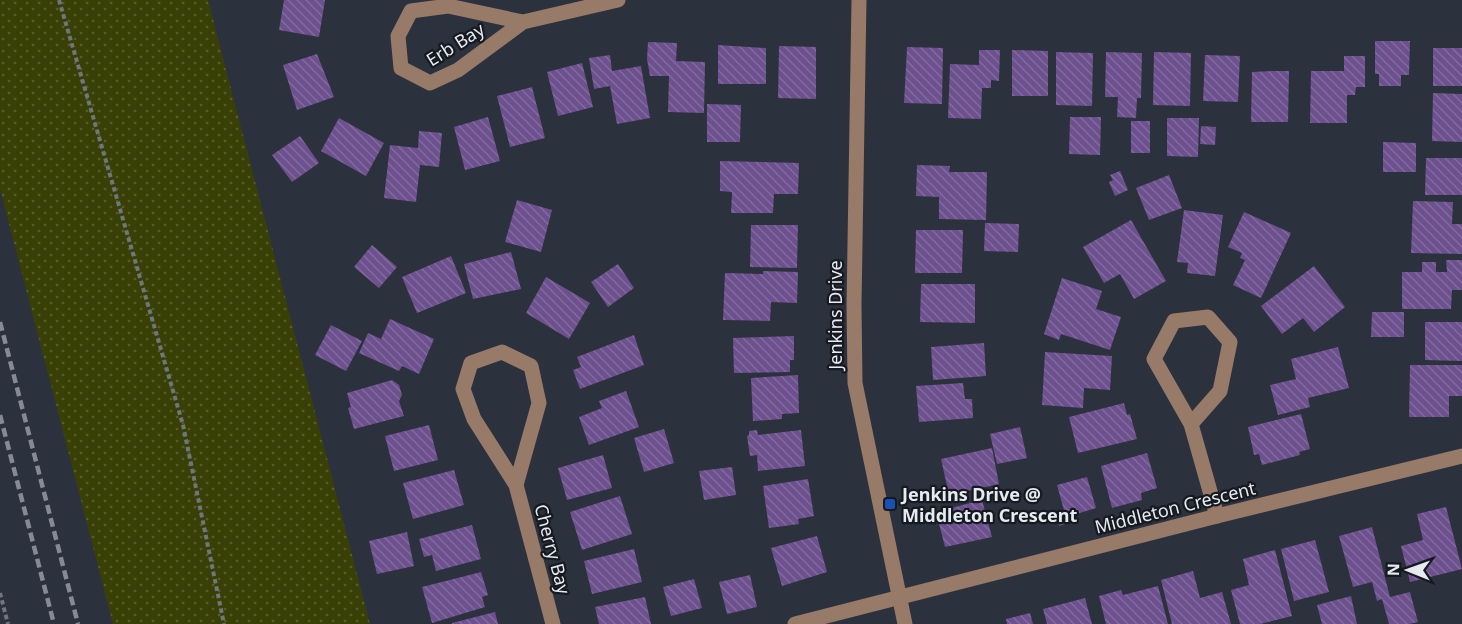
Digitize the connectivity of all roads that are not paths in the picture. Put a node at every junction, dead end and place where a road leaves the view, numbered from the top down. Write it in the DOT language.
graph roads {
  1 [pos="618,0"];
  2 [pos="859,0"];
  3 [pos="523,22"];
  4 [pos="1191,424"];
  5 [pos="1462,456"];
  6 [pos="516,485"];
  7 [pos="1216,516"];
  8 [pos="898,598"];
  9 [pos="553,624"];
  10 [pos="795,624"];
  11 [pos="905,624"];
  1 -- 3 [label="street, Erb Bay"];
  2 -- 8 [label="street, Jenkins Drive"];
  3 -- 3 [label="street, Erb Bay"];
  4 -- 4 [label="street"];
  4 -- 7 [label="street"];
  5 -- 7 [label="street, Middleton Crescent"];
  6 -- 6 [label="street, Cherry Bay"];
  6 -- 9 [label="street, Cherry Bay"];
  7 -- 8 [label="street, Middleton Crescent"];
  8 -- 10 [label="street, Middleton Crescent"];
  8 -- 11 [label="street, Jenkins Drive"];
}
